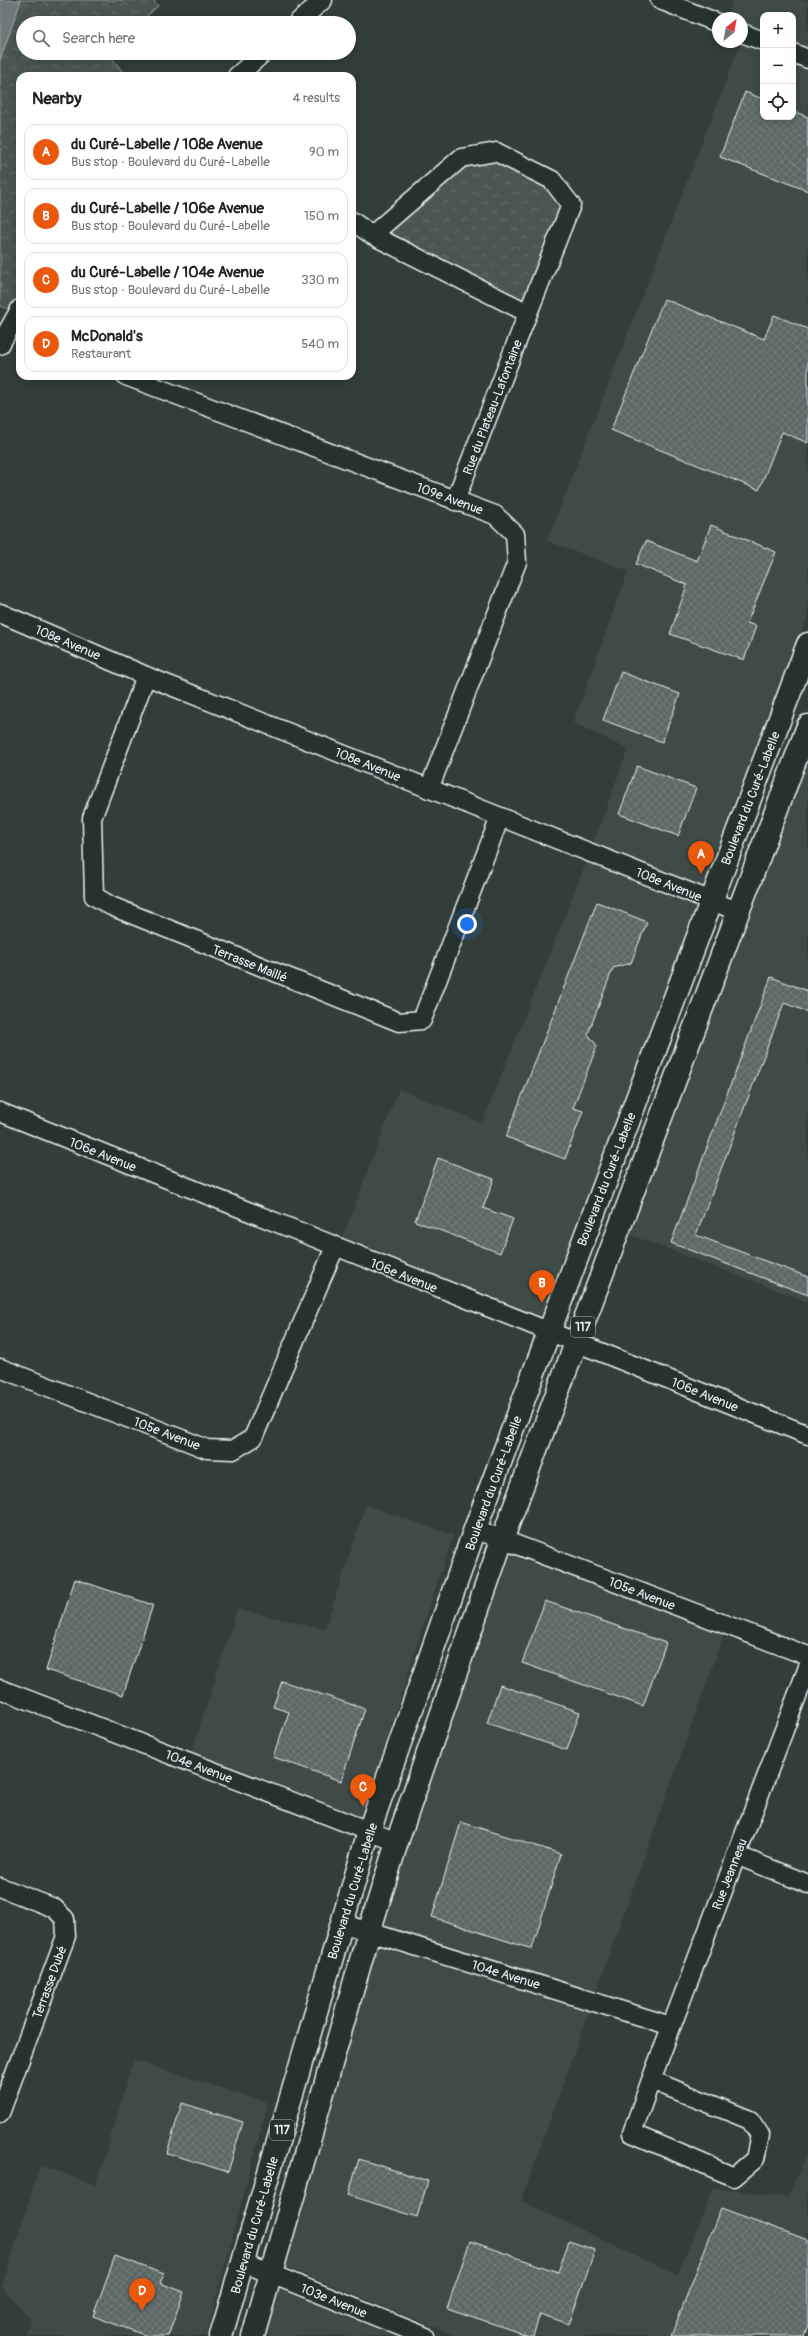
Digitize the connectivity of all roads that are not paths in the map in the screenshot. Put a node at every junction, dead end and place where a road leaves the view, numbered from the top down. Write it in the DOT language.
graph roads {
  1 [pos="323,0"];
  2 [pos="660,0"];
  3 [pos="305,16"];
  4 [pos="712,21"];
  5 [pos="748,35"];
  6 [pos="760,40"];
  7 [pos="796,54"];
  8 [pos="808,59"];
  9 [pos="255,60"];
  10 [pos="242,72"];
  11 [pos="356,224"];
  12 [pos="372,235"];
  13 [pos="528,313"];
  14 [pos="16,320"];
  15 [pos="9,338"];
  16 [pos="137,380"];
  17 [pos="455,500"];
  18 [pos="0,613"];
  19 [pos="808,644"];
  20 [pos="146,676"];
  21 [pos="808,726"];
  22 [pos="429,789"];
  23 [pos="500,817"];
  24 [pos="711,901"];
  25 [pos="738,911"];
  26 [pos="0,1112"];
  27 [pos="334,1247"];
  28 [pos="549,1332"];
  29 [pos="577,1343"];
  30 [pos="0,1368"];
  31 [pos="808,1435"];
  32 [pos="475,1529"];
  33 [pos="502,1540"];
  34 [pos="808,1656"];
  35 [pos="808,1667"];
  36 [pos="0,1689"];
  37 [pos="369,1831"];
  38 [pos="398,1842"];
  39 [pos="736,1855"];
  40 [pos="808,1884"];
  41 [pos="0,1887"];
  42 [pos="341,1923"];
  43 [pos="370,1932"];
  44 [pos="671,2026"];
  45 [pos="651,2080"];
  46 [pos="0,2113"];
  47 [pos="244,2263"];
  48 [pos="272,2274"];
  49 [pos="222,2336"];
  50 [pos="253,2336"];
  51 [pos="424,2336"];
  1 -- 3 [label="street"];
  2 -- 4 [label="street"];
  5 -- 6 [label="street"];
  7 -- 8 [label="street"];
  9 -- 10 [label="street"];
  11 -- 12 [label="street"];
  12 -- 13 [label="street"];
  12 -- 13 [label="street, Rue du Plateau-Lafontaine"];
  13 -- 17 [label="street, Rue du Plateau-Lafontaine"];
  14 -- 15 [label="street"];
  16 -- 17 [label="street, 109e Avenue"];
  17 -- 22 [label="street, 109e Avenue"];
  18 -- 20 [label="street, 108e Avenue"];
  19 -- 24 [label="main road, Boulevard du Curé-Labelle / 117"];
  20 -- 22 [label="street, 108e Avenue"];
  20 -- 23 [label="street, Terrasse Maillé"];
  21 -- 25 [label="main road, 117"];
  22 -- 23 [label="street, 108e Avenue"];
  23 -- 24 [label="street, 108e Avenue"];
  24 -- 25 [label="street, 108e Avenue"];
  24 -- 28 [label="main road, Boulevard du Curé-Labelle / 117"];
  25 -- 29 [label="main road, 117"];
  26 -- 27 [label="street, 106e Avenue"];
  27 -- 28 [label="street, 106e Avenue"];
  27 -- 30 [label="street, 105e Avenue"];
  28 -- 29 [label="street, 106e Avenue"];
  28 -- 32 [label="main road, Boulevard du Curé-Labelle / 117"];
  29 -- 31 [label="street, 106e Avenue"];
  29 -- 33 [label="main road, 117"];
  32 -- 33 [label="street, 105e Avenue"];
  32 -- 37 [label="main road, Boulevard du Curé-Labelle / 117"];
  33 -- 34 [label="street, 105e Avenue"];
  33 -- 38 [label="main road, 117"];
  35 -- 39 [label="street, Rue Jeanneau"];
  36 -- 37 [label="street, 104e Avenue"];
  37 -- 38 [label="street, 104e Avenue"];
  37 -- 42 [label="main road, Boulevard du Curé-Labelle / 117"];
  38 -- 43 [label="main road, 117"];
  39 -- 40 [label="street"];
  39 -- 44 [label="street, Rue Jeanneau"];
  41 -- 46 [label="street, Terrasse Dubé"];
  42 -- 43 [label="street, 104e Avenue"];
  42 -- 47 [label="main road, Boulevard du Curé-Labelle / 117"];
  43 -- 44 [label="street, 104e Avenue"];
  43 -- 48 [label="main road, 117"];
  44 -- 45 [label="street, Rue Jeanneau"];
  45 -- 45 [label="street, Rue Jeanneau"];
  47 -- 48 [label="street, 103e Avenue"];
  47 -- 49 [label="main road, Boulevard du Curé-Labelle / 117"];
  48 -- 50 [label="main road, 117"];
  48 -- 51 [label="street, 103e Avenue"];
}
